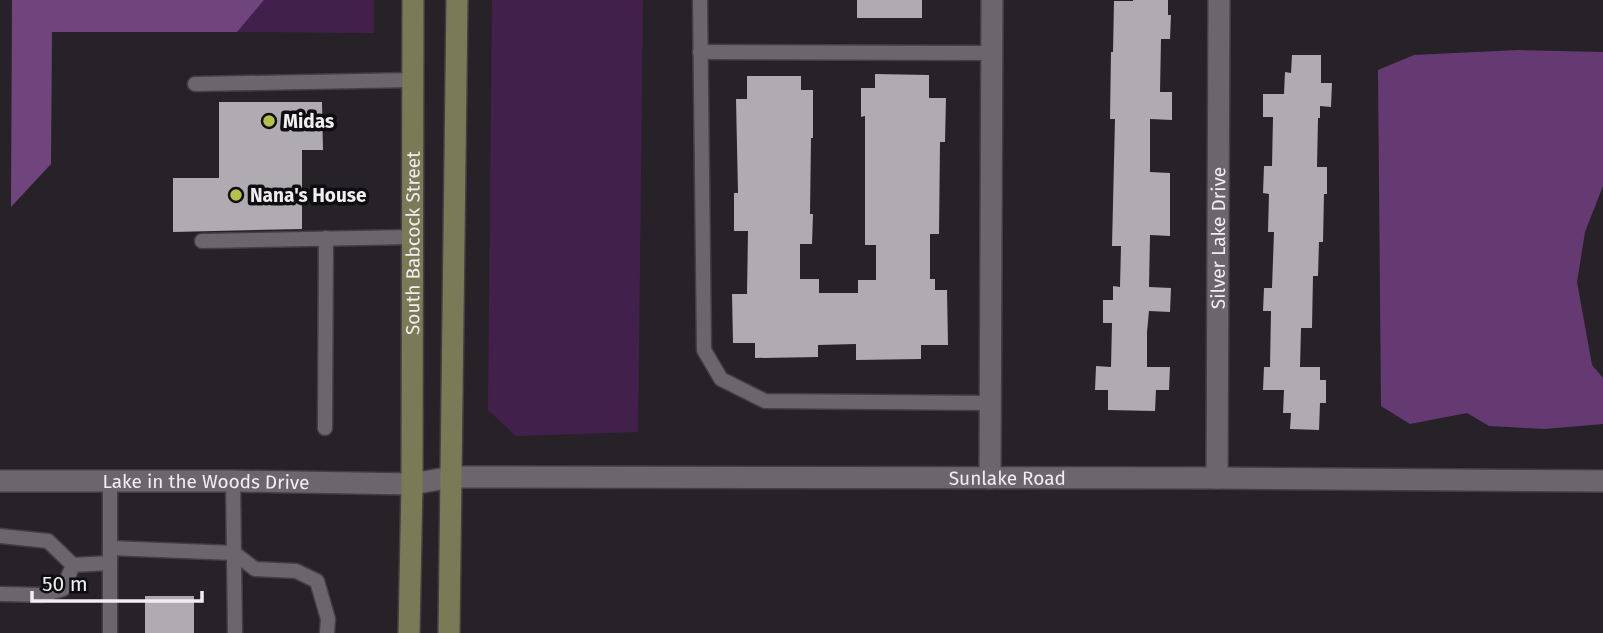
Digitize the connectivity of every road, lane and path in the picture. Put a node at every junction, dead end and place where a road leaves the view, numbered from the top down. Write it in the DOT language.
graph roads {
  1 [pos="413,0"];
  2 [pos="457,0"];
  3 [pos="700,0"];
  4 [pos="992,0"];
  5 [pos="1219,0"];
  6 [pos="700,52"];
  7 [pos="992,53"];
  8 [pos="412,80"];
  9 [pos="195,83"];
  10 [pos="412,237"];
  11 [pos="326,238"];
  12 [pos="202,241"];
  13 [pos="990,403"];
  14 [pos="325,428"];
  15 [pos="452,477"];
  16 [pos="990,478"];
  17 [pos="1217,478"];
  18 [pos="0,481"];
  19 [pos="233,481"];
  20 [pos="1603,481"];
  21 [pos="110,483"];
  22 [pos="412,484"];
  23 [pos="0,536"];
  24 [pos="234,553"];
  25 [pos="110,555"];
  26 [pos="73,565"];
  27 [pos="0,594"];
  28 [pos="110,633"];
  29 [pos="235,633"];
  30 [pos="327,633"];
  31 [pos="409,633"];
  32 [pos="449,633"];
  1 -- 8 [label="main road, South Babcock Street"];
  2 -- 15 [label="main road"];
  3 -- 6 [label="lane"];
  4 -- 7 [label="street"];
  5 -- 17 [label="street, Silver Lake Drive"];
  6 -- 7 [label="lane"];
  6 -- 13 [label="lane"];
  7 -- 13 [label="street"];
  8 -- 9 [label="lane"];
  8 -- 10 [label="main road, South Babcock Street"];
  10 -- 11 [label="lane"];
  10 -- 22 [label="main road, South Babcock Street"];
  11 -- 12 [label="lane"];
  11 -- 14 [label="lane"];
  13 -- 16 [label="street"];
  15 -- 16 [label="street, Sunlake Road"];
  15 -- 22 [label="street, Sunlake Road"];
  15 -- 32 [label="main road"];
  16 -- 17 [label="street, Sunlake Road"];
  17 -- 20 [label="street, Sunlake Road"];
  18 -- 21 [label="street, Lake in the Woods Drive"];
  19 -- 21 [label="street, Lake in the Woods Drive"];
  19 -- 22 [label="street, Lake in the Woods Drive"];
  19 -- 24 [label="lane"];
  21 -- 25 [label="lane"];
  22 -- 31 [label="main road, South Babcock Street"];
  23 -- 26 [label="lane"];
  24 -- 25 [label="lane"];
  24 -- 29 [label="lane"];
  24 -- 30 [label="lane"];
  25 -- 26 [label="lane"];
  25 -- 28 [label="lane"];
  26 -- 27 [label="lane"];
}
